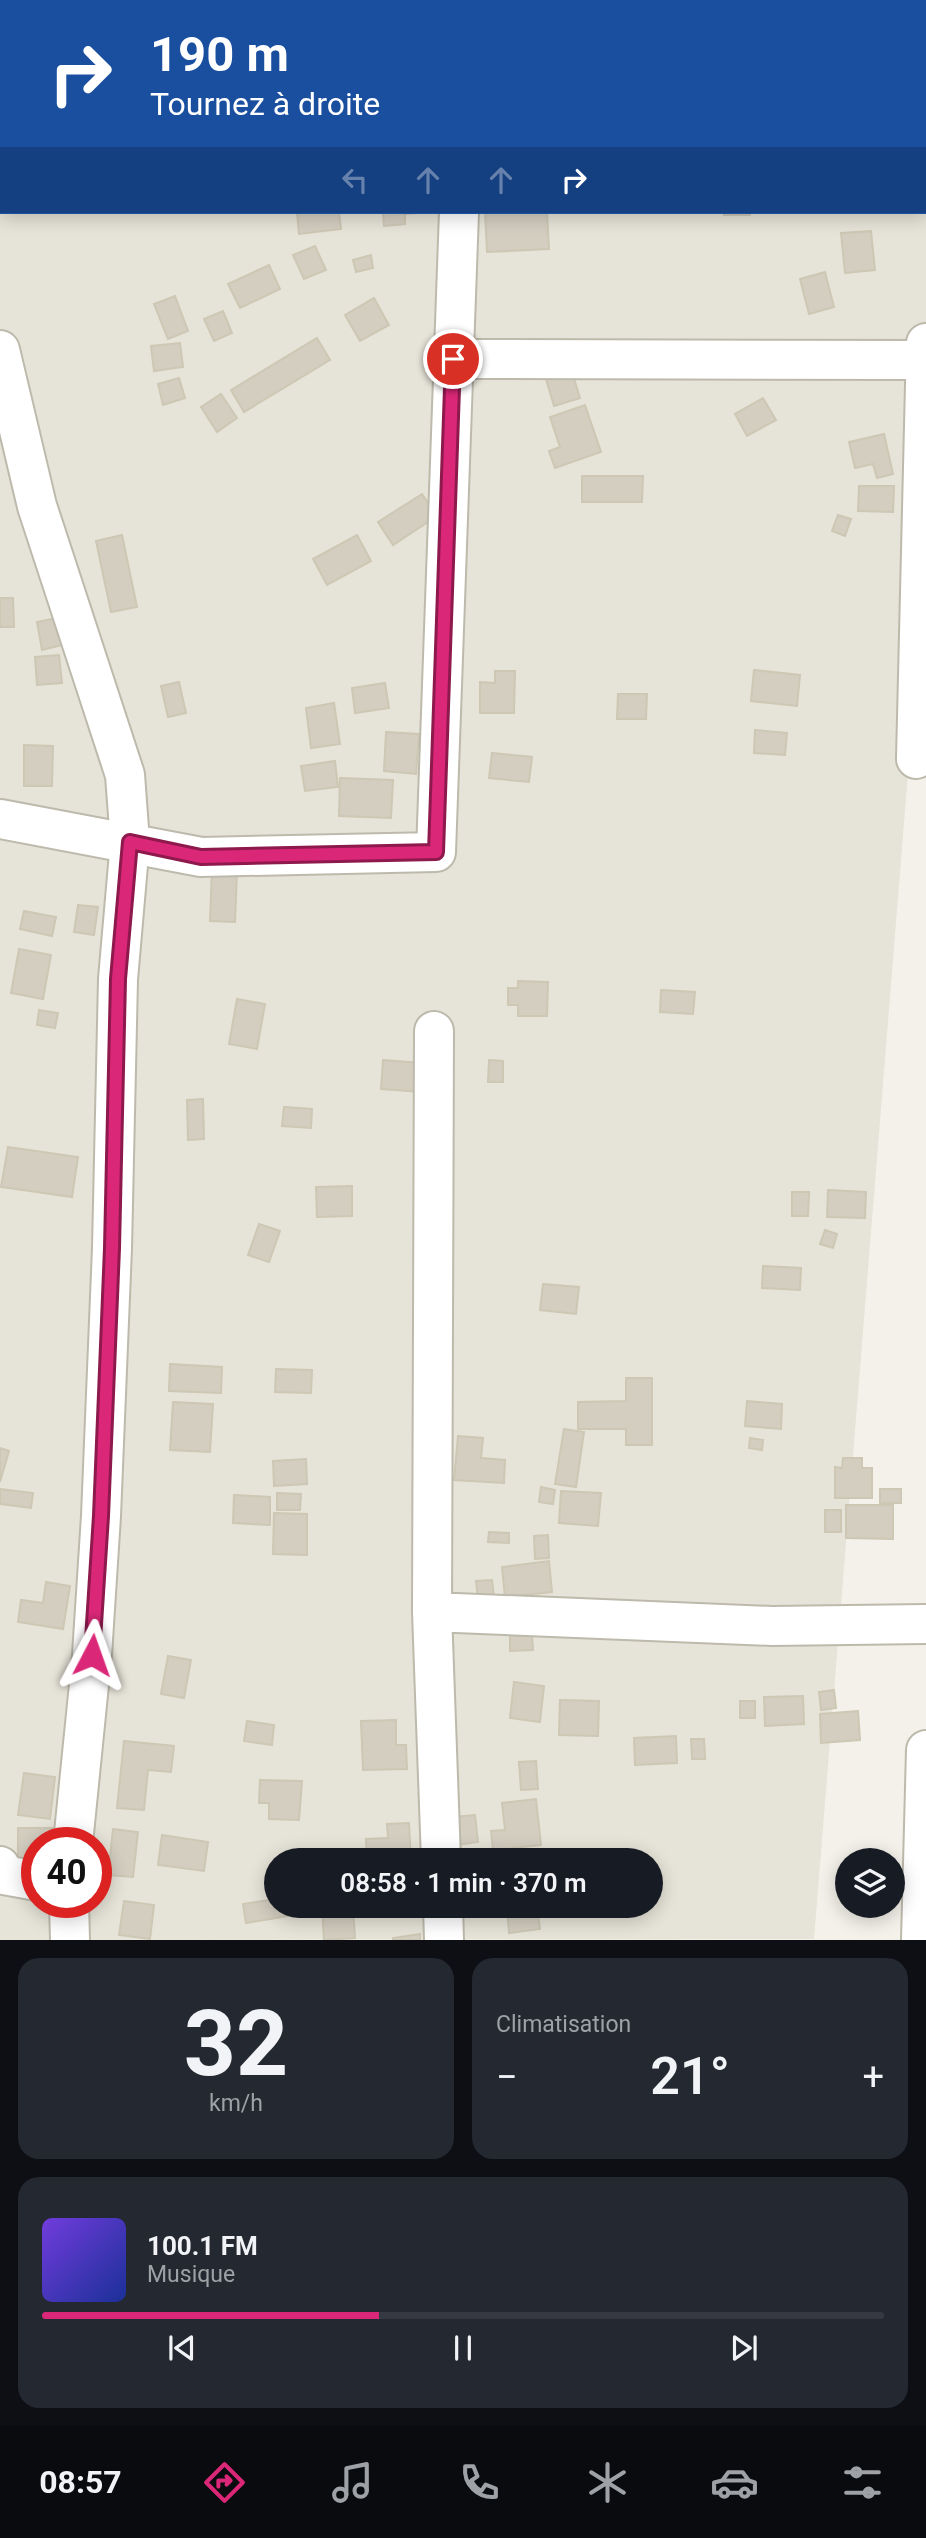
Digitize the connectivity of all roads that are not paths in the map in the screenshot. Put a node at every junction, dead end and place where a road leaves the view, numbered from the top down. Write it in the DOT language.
graph roads {
  1 [pos="458,214"];
  2 [pos="926,343"];
  3 [pos="0,350"];
  4 [pos="453,359"];
  5 [pos="926,360"];
  6 [pos="916,759"];
  7 [pos="0,820"];
  8 [pos="130,842"];
  9 [pos="434,1031"];
  10 [pos="432,1612"];
  11 [pos="926,1624"];
  12 [pos="926,1750"];
  13 [pos="75,1827"];
  14 [pos="441,1848"];
  15 [pos="0,1866"];
  16 [pos="21,1878"];
  17 [pos="69,1918"];
  18 [pos="443,1918"];
  19 [pos="70,1940"];
  20 [pos="444,1940"];
  21 [pos="921,1940"];
  1 -- 4 [label="street"];
  2 -- 5 [label="street"];
  3 -- 8 [label="street"];
  4 -- 5 [label="street"];
  4 -- 8 [label="street"];
  5 -- 6 [label="street"];
  7 -- 8 [label="street"];
  8 -- 13 [label="street"];
  9 -- 10 [label="street"];
  10 -- 11 [label="street"];
  10 -- 14 [label="street"];
  12 -- 21 [label="street"];
  15 -- 16 [label="street"];
  17 -- 19 [label="street"];
  18 -- 20 [label="street"];
}
